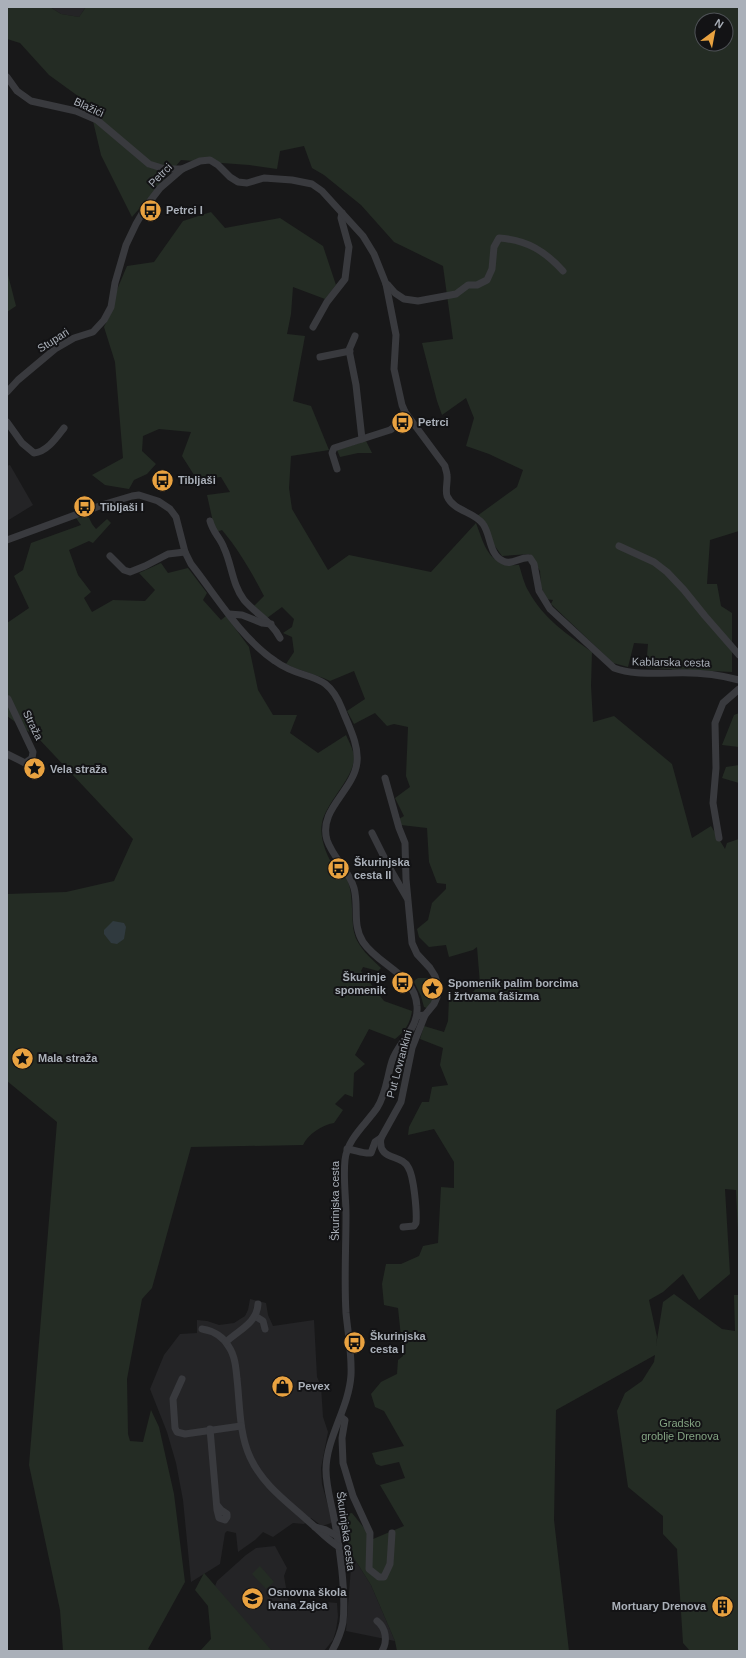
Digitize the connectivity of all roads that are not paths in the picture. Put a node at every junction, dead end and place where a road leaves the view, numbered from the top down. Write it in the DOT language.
graph roads {
  1 [pos="7,77"];
  2 [pos="182,169"];
  3 [pos="342,213"];
  4 [pos="120,261"];
  5 [pos="563,271"];
  6 [pos="386,284"];
  7 [pos="313,327"];
  8 [pos="355,336"];
  9 [pos="350,351"];
  10 [pos="320,357"];
  11 [pos="7,392"];
  12 [pos="405,412"];
  13 [pos="7,422"];
  14 [pos="64,428"];
  15 [pos="362,439"];
  16 [pos="337,469"];
  17 [pos="210,521"];
  18 [pos="7,540"];
  19 [pos="619,546"];
  20 [pos="185,552"];
  21 [pos="110,556"];
  22 [pos="540,592"];
  23 [pos="229,614"];
  24 [pos="271,624"];
  25 [pos="280,638"];
  26 [pos="739,655"];
  27 [pos="739,680"];
  28 [pos="739,689"];
  29 [pos="8,699"];
  30 [pos="7,754"];
  31 [pos="385,778"];
  32 [pos="372,833"];
  33 [pos="719,838"];
  34 [pos="407,898"];
  35 [pos="425,1015"];
  36 [pos="416,1016"];
  37 [pos="381,1138"];
  38 [pos="347,1150"];
  39 [pos="403,1227"];
  40 [pos="258,1304"];
  41 [pos="255,1316"];
  42 [pos="202,1329"];
  43 [pos="265,1329"];
  44 [pos="226,1342"];
  45 [pos="182,1379"];
  46 [pos="341,1417"];
  47 [pos="241,1426"];
  48 [pos="210,1429"];
  49 [pos="218,1505"];
  50 [pos="335,1521"];
  51 [pos="315,1527"];
  52 [pos="326,1530"];
  53 [pos="392,1533"];
  54 [pos="337,1536"];
  55 [pos="339,1547"];
  56 [pos="377,1621"];
  57 [pos="332,1651"];
  58 [pos="382,1651"];
  1 -- 2 [label="street, Blažići"];
  2 -- 3 [label="street, Petrci"];
  2 -- 4 [label="street, Petrci"];
  3 -- 6 [label="street, Petrci"];
  3 -- 7 [label="street"];
  4 -- 11 [label="street, Stupari"];
  5 -- 6 [label="street"];
  6 -- 12 [label="street, Petrci"];
  8 -- 9 [label="street"];
  9 -- 10 [label="street"];
  9 -- 15 [label="street"];
  12 -- 15 [label="street"];
  12 -- 22 [label="street, Petrci"];
  13 -- 14 [label="street"];
  15 -- 16 [label="street"];
  17 -- 24 [label="street"];
  18 -- 20 [label="street, Škurinjska cesta"];
  19 -- 26 [label="street"];
  20 -- 21 [label="street"];
  20 -- 23 [label="street, Škurinjska cesta"];
  22 -- 27 [label="street, Kablarska cesta"];
  23 -- 24 [label="street"];
  23 -- 36 [label="street, Škurinjska cesta"];
  24 -- 25 [label="street"];
  28 -- 33 [label="street"];
  29 -- 30 [label="street, Straža"];
  31 -- 34 [label="street, Put Lovrankini"];
  32 -- 34 [label="street"];
  34 -- 35 [label="street, Put Lovrankini"];
  35 -- 36 [label="street"];
  35 -- 37 [label="street, Put Lovrankini"];
  36 -- 38 [label="street, Škurinjska cesta"];
  37 -- 38 [label="street, Put Lovrankini"];
  37 -- 39 [label="street"];
  38 -- 46 [label="street, Škurinjska cesta"];
  40 -- 41 [label="street"];
  41 -- 43 [label="street"];
  41 -- 44 [label="street"];
  42 -- 44 [label="street"];
  44 -- 47 [label="street"];
  45 -- 48 [label="street"];
  46 -- 50 [label="street, Škurinjska cesta"];
  46 -- 53 [label="street"];
  47 -- 48 [label="street"];
  47 -- 51 [label="street"];
  48 -- 49 [label="street"];
  50 -- 52 [label="street"];
  50 -- 54 [label="street, Škurinjska cesta"];
  51 -- 52 [label="street"];
  51 -- 55 [label="street"];
  52 -- 54 [label="street"];
  54 -- 55 [label="street, Škurinjska cesta"];
  55 -- 57 [label="street, Škurinjska cesta"];
  56 -- 58 [label="street"];
}
